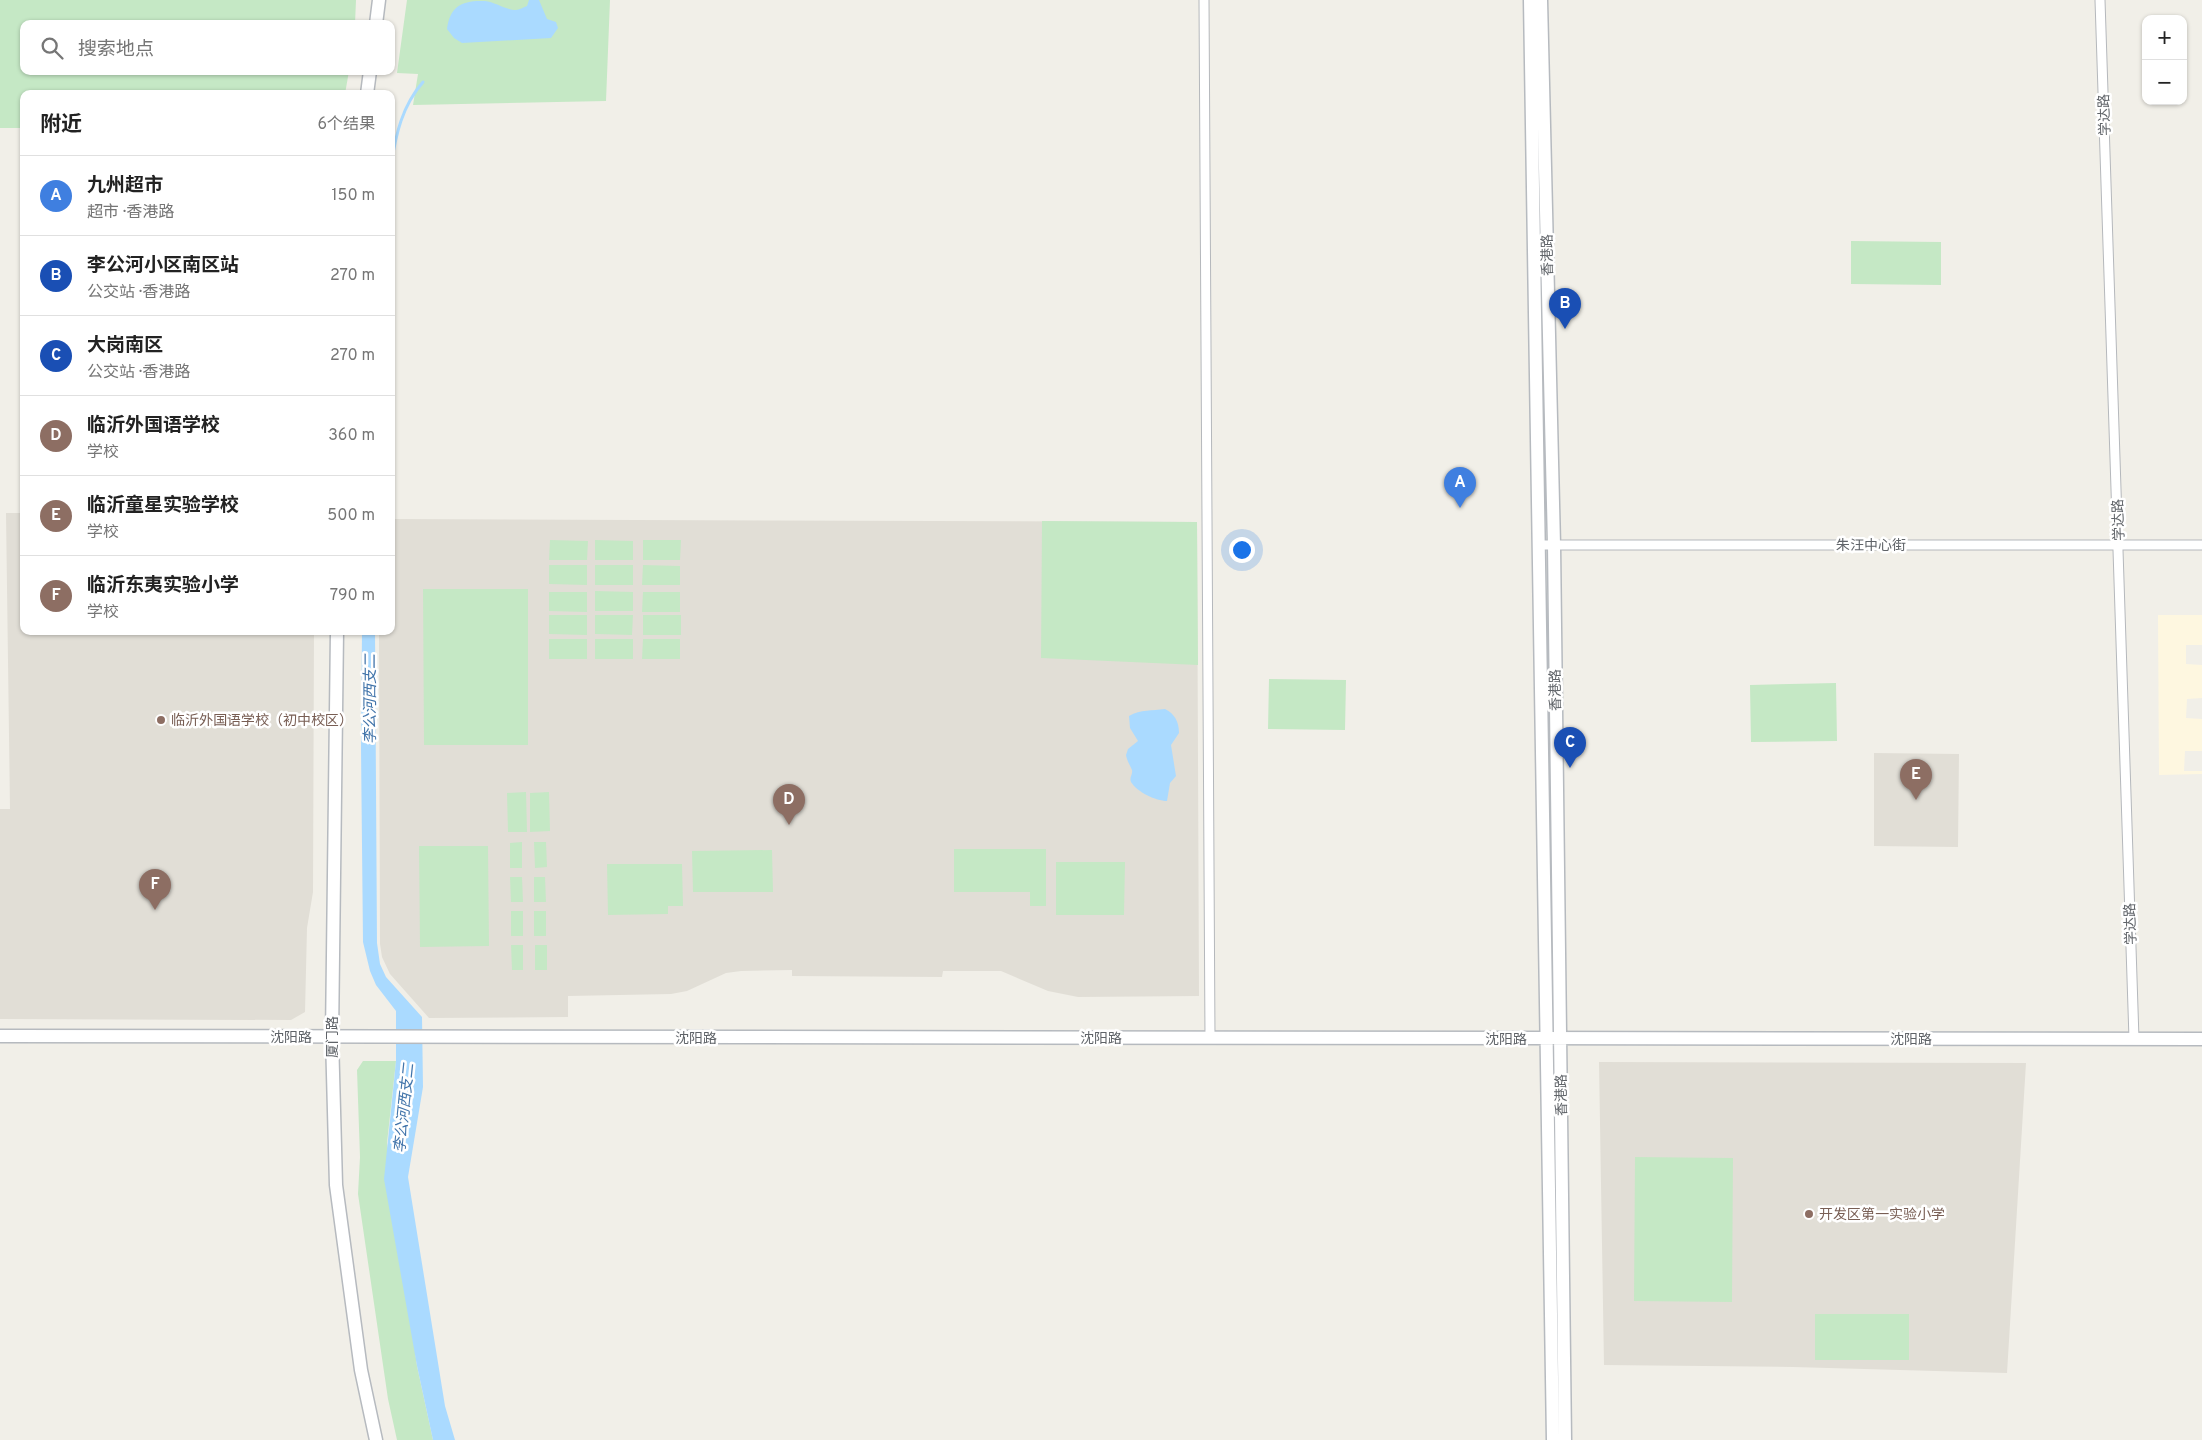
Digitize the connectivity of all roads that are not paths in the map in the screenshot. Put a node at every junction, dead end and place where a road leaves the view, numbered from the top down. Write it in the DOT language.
graph roads {
  1 [pos="379,0"];
  2 [pos="1204,0"];
  3 [pos="1530,0"];
  4 [pos="1541,0"];
  5 [pos="2100,0"];
  6 [pos="376,20"];
  7 [pos="369,75"];
  8 [pos="368,90"];
  9 [pos="1540,545"];
  10 [pos="1554,545"];
  11 [pos="2119,545"];
  12 [pos="2202,545"];
  13 [pos="337,635"];
  14 [pos="0,1036"];
  15 [pos="332,1037"];
  16 [pos="1210,1038"];
  17 [pos="1554,1039"];
  18 [pos="2134,1039"];
  19 [pos="2202,1039"];
  20 [pos="376,1440"];
  21 [pos="1553,1440"];
  22 [pos="1565,1440"];
  1 -- 6 [label="street"];
  2 -- 16 [label="street"];
  3 -- 9 [label="street, 香港路"];
  4 -- 10 [label="street, 香港路"];
  5 -- 11 [label="street, 学达路"];
  7 -- 8 [label="street"];
  9 -- 10 [label="street, 朱汪中心街"];
  9 -- 17 [label="street, 香港路"];
  10 -- 11 [label="street, 朱汪中心街"];
  10 -- 17 [label="street, 香港路"];
  11 -- 12 [label="street, 朱汪中心街"];
  11 -- 18 [label="street, 学达路"];
  13 -- 15 [label="street, 厦门路"];
  14 -- 15 [label="street, 沈阳路"];
  15 -- 16 [label="street, 沈阳路"];
  15 -- 20 [label="street, 厦门路"];
  16 -- 17 [label="street, 沈阳路"];
  17 -- 18 [label="street, 沈阳路"];
  17 -- 21 [label="street, 香港路"];
  17 -- 22 [label="street, 香港路"];
  18 -- 19 [label="street, 沈阳路"];
}
